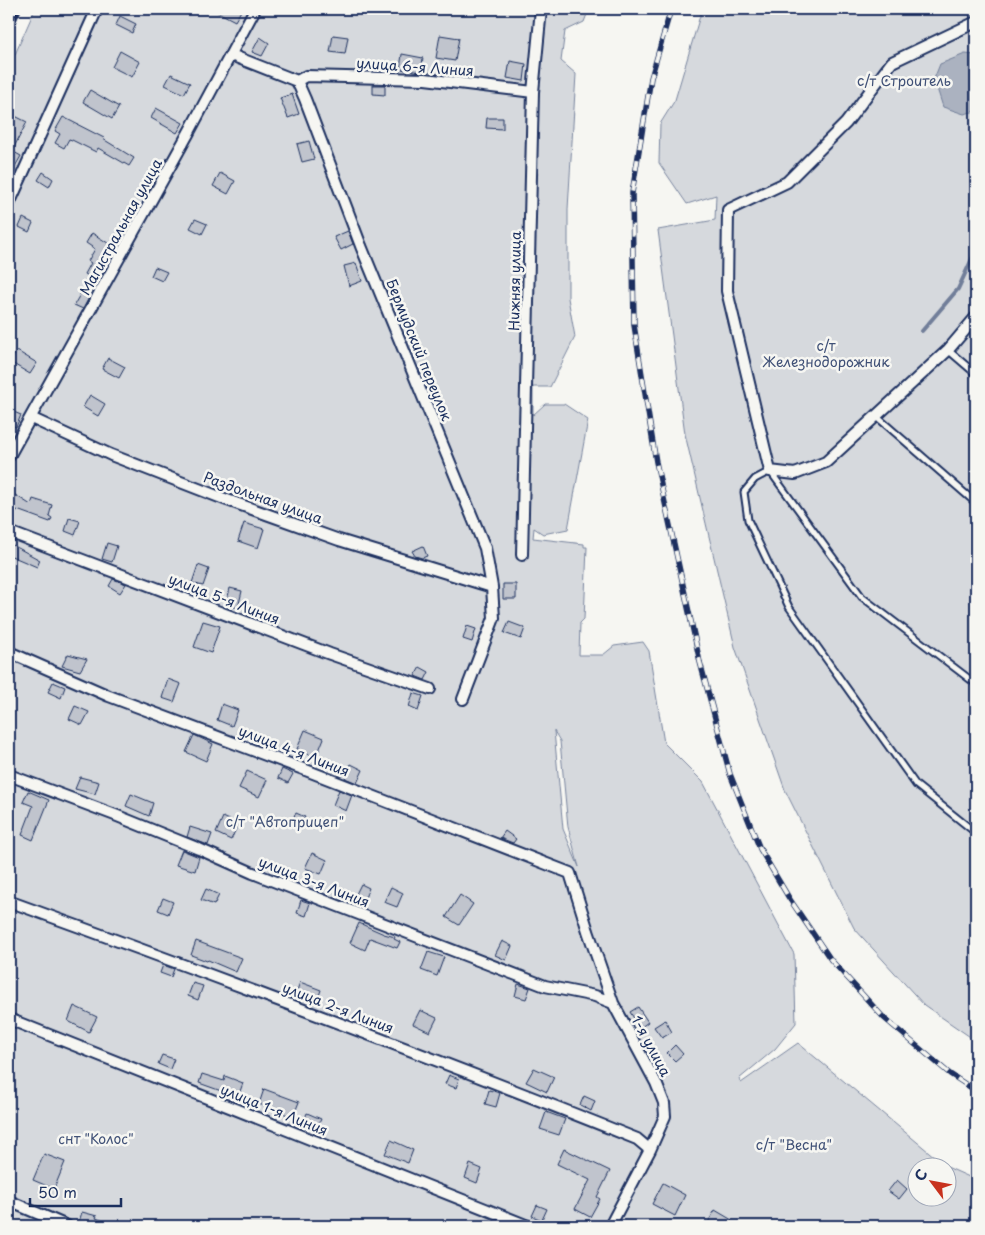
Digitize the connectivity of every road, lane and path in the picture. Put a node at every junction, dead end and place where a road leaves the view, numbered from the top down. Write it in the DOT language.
graph roads {
  1 [pos="97,9"];
  2 [pos="255,9"];
  3 [pos="541,9"];
  4 [pos="970,9"];
  5 [pos="976,12"];
  6 [pos="976,22"];
  7 [pos="231,55"];
  8 [pos="297,80"];
  9 [pos="533,92"];
  10 [pos="9,204"];
  11 [pos="976,317"];
  12 [pos="948,350"];
  13 [pos="976,374"];
  14 [pos="875,416"];
  15 [pos="31,418"];
  16 [pos="9,456"];
  17 [pos="770,471"];
  18 [pos="976,503"];
  19 [pos="9,532"];
  20 [pos="522,555"];
  21 [pos="492,587"];
  22 [pos="9,652"];
  23 [pos="976,684"];
  24 [pos="430,689"];
  25 [pos="463,699"];
  26 [pos="9,774"];
  27 [pos="976,834"];
  28 [pos="570,873"];
  29 [pos="11,902"];
  30 [pos="613,1002"];
  31 [pos="9,1018"];
  32 [pos="650,1150"];
  33 [pos="9,1201"];
  34 [pos="67,1226"];
  35 [pos="528,1226"];
  36 [pos="610,1226"];
  1 -- 10 [label="street"];
  2 -- 7 [label="street, Магистральная улица"];
  3 -- 9 [label="street, Нижняя улица"];
  4 -- 5 [label="lane"];
  6 -- 17 [label="street"];
  7 -- 8 [label="street"];
  7 -- 15 [label="street, Магистральная улица"];
  8 -- 9 [label="street, улица 6-я Линия"];
  8 -- 21 [label="street, Бермудский переулок"];
  9 -- 20 [label="street, Нижняя улица"];
  11 -- 12 [label="street"];
  12 -- 13 [label="lane"];
  12 -- 14 [label="street"];
  14 -- 17 [label="street"];
  14 -- 18 [label="lane"];
  15 -- 16 [label="street, Магистральная улица"];
  15 -- 21 [label="street, Раздольная улица"];
  17 -- 23 [label="lane"];
  17 -- 27 [label="lane"];
  19 -- 24 [label="street, улица 5-я Линия"];
  21 -- 25 [label="street, Бермудский переулок"];
  22 -- 28 [label="street, улица 4-я Линия"];
  26 -- 30 [label="street, улица 3-я Линия"];
  28 -- 30 [label="street, 1-я улица"];
  29 -- 32 [label="street, улица 2-я Линия"];
  30 -- 32 [label="street, 1-я улица"];
  31 -- 35 [label="street, улица 1-я Линия"];
  32 -- 36 [label="street, 1-я улица"];
  33 -- 34 [label="street"];
}
